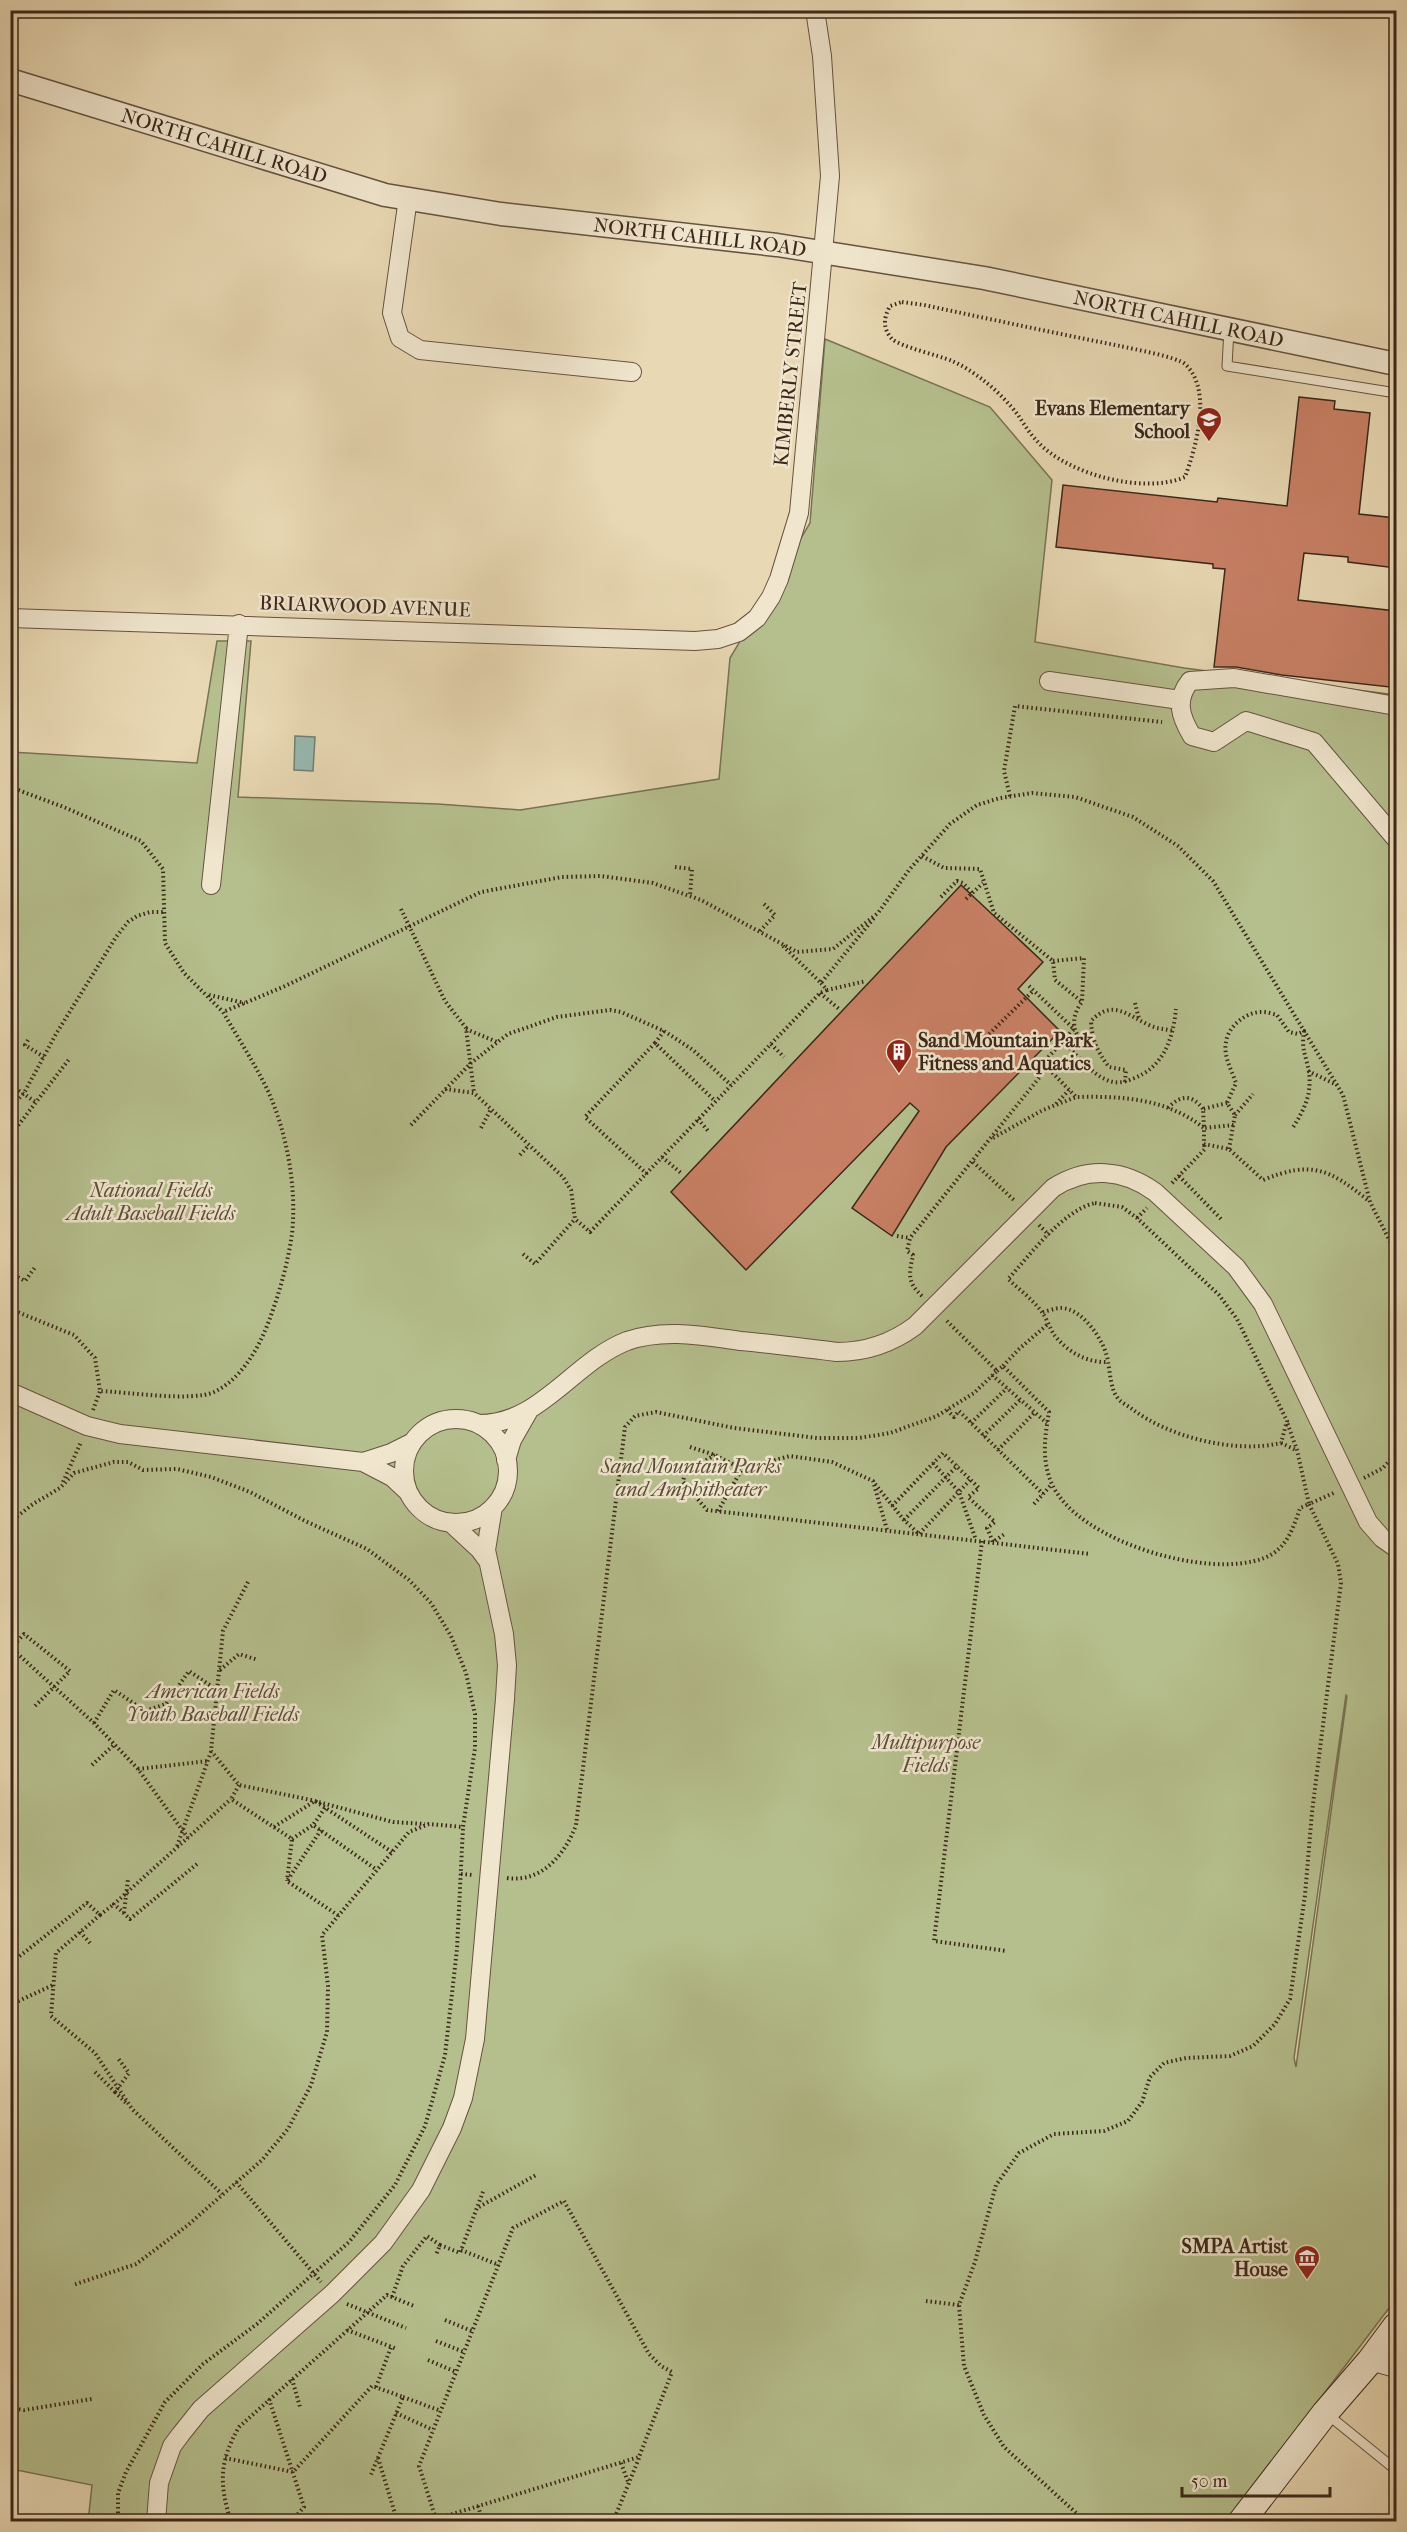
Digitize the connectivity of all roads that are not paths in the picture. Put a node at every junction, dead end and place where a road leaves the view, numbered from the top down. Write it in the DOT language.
graph roads {
  1 [pos="815,10"];
  2 [pos="10,80"];
  3 [pos="408,198"];
  4 [pos="824,252"];
  5 [pos="1229,330"];
  6 [pos="1396,364"];
  7 [pos="632,372"];
  8 [pos="1396,393"];
  9 [pos="10,618"];
  10 [pos="239,624"];
  11 [pos="718,639"];
  12 [pos="1049,681"];
  13 [pos="1180,700"];
  14 [pos="1396,706"];
  15 [pos="1396,839"];
  16 [pos="211,885"];
  17 [pos="10,1392"];
  18 [pos="528,1412"];
  19 [pos="478,1424"];
  20 [pos="413,1442"];
  21 [pos="506,1460"];
  22 [pos="363,1462"];
  23 [pos="408,1492"];
  24 [pos="493,1507"];
  25 [pos="452,1524"];
  26 [pos="1396,1548"];
  27 [pos="488,1561"];
  28 [pos="1396,2326"];
  29 [pos="1370,2361"];
  30 [pos="1396,2368"];
  31 [pos="1325,2413"];
  32 [pos="1396,2470"];
  33 [pos="156,2522"];
  34 [pos="1241,2522"];
  1 -- 4 [label="street, KIMBERLY STREET"];
  2 -- 3 [label="street, NORTH CAHILL ROAD"];
  3 -- 4 [label="street, NORTH CAHILL ROAD"];
  3 -- 7 [label="street"];
  4 -- 5 [label="street, NORTH CAHILL ROAD"];
  4 -- 11 [label="street, KIMBERLY STREET"];
  5 -- 6 [label="street, NORTH CAHILL ROAD"];
  5 -- 8 [label="lane"];
  9 -- 10 [label="street, BRIARWOOD AVENUE"];
  10 -- 11 [label="street, BRIARWOOD AVENUE"];
  10 -- 16 [label="street"];
  12 -- 13 [label="street"];
  13 -- 14 [label="street"];
  13 -- 15 [label="street"];
  17 -- 22 [label="street"];
  18 -- 19 [label="street"];
  18 -- 21 [label="street"];
  18 -- 26 [label="street"];
  19 -- 20 [label="street"];
  19 -- 21 [label="street"];
  20 -- 22 [label="street"];
  20 -- 23 [label="street"];
  21 -- 24 [label="street"];
  22 -- 23 [label="street"];
  23 -- 25 [label="street"];
  24 -- 25 [label="street"];
  24 -- 27 [label="street"];
  25 -- 27 [label="street"];
  27 -- 33 [label="street"];
  28 -- 29 [label="main road"];
  29 -- 30 [label="street"];
  29 -- 31 [label="main road"];
  31 -- 32 [label="lane"];
  31 -- 34 [label="main road"];
}
